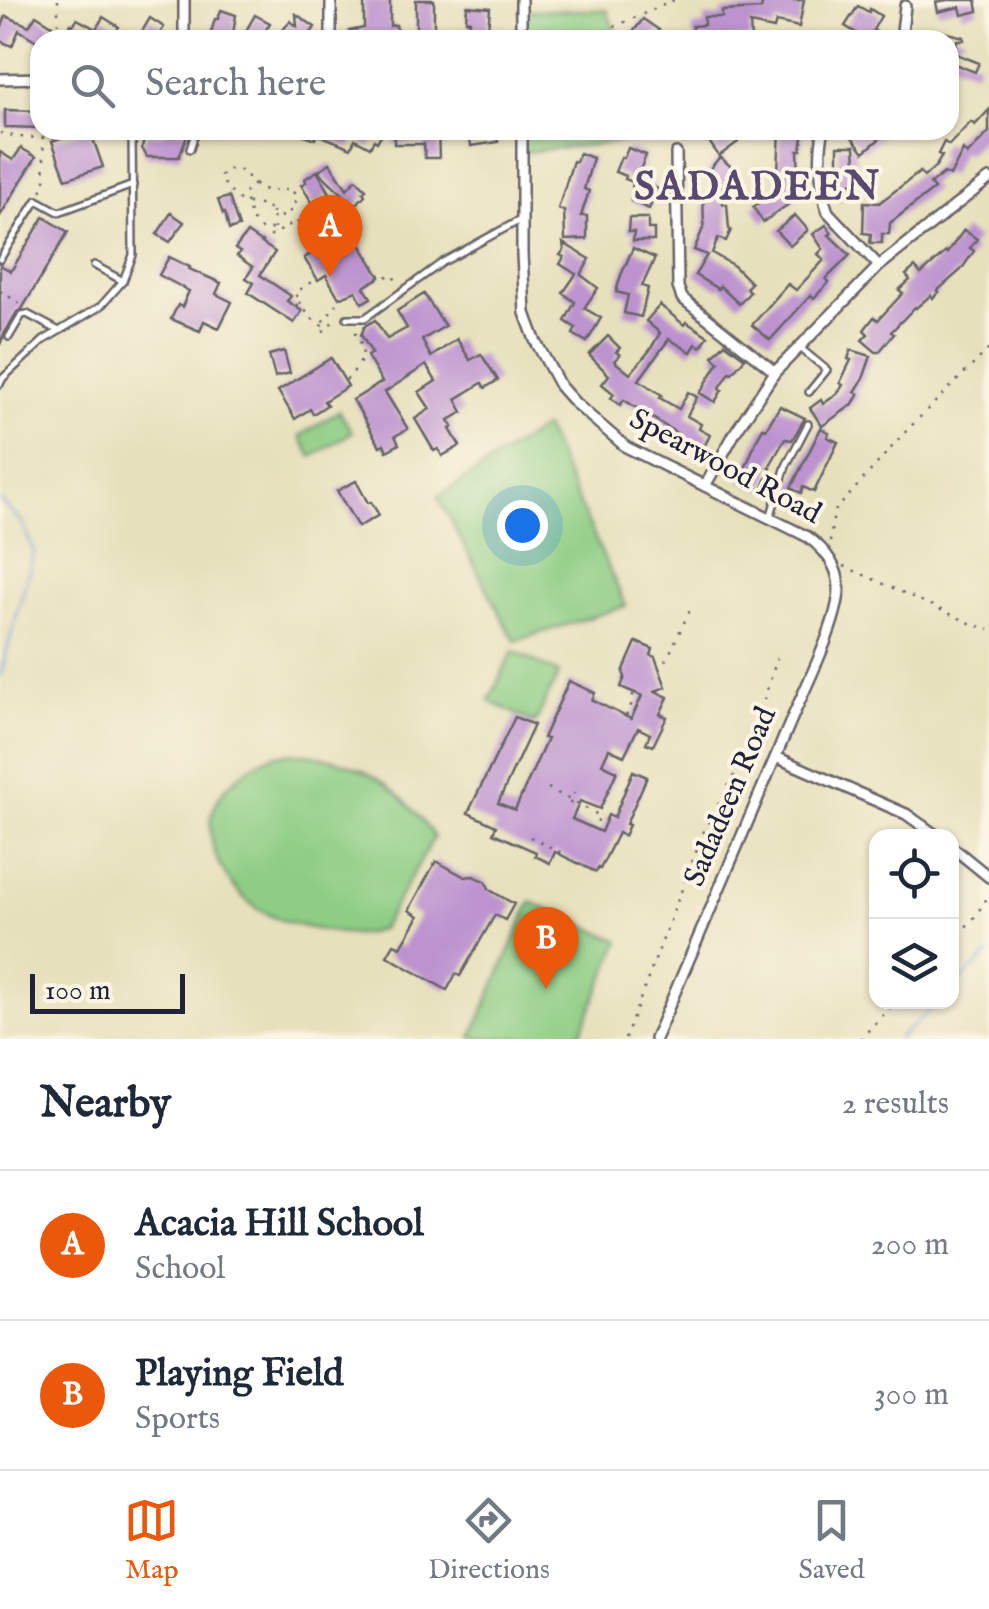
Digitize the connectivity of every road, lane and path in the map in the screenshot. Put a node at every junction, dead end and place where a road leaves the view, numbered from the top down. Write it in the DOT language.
graph roads {
  1 [pos="58,0"];
  2 [pos="184,0"];
  3 [pos="331,0"];
  4 [pos="521,0"];
  5 [pos="674,0"];
  6 [pos="905,6"];
  7 [pos="614,27"];
  8 [pos="58,30"];
  9 [pos="184,30"];
  10 [pos="331,30"];
  11 [pos="521,30"];
  12 [pos="901,30"];
  13 [pos="30,78"];
  14 [pos="0,79"];
  15 [pos="0,133"];
  16 [pos="30,137"];
  17 [pos="43,140"];
  18 [pos="132,140"];
  19 [pos="193,140"];
  20 [pos="522,140"];
  21 [pos="821,140"];
  22 [pos="190,150"];
  23 [pos="676,153"];
  24 [pos="989,180"];
  25 [pos="254,184"];
  26 [pos="133,185"];
  27 [pos="330,192"];
  28 [pos="38,200"];
  29 [pos="246,202"];
  30 [pos="340,209"];
  31 [pos="271,212"];
  32 [pos="522,219"];
  33 [pos="275,231"];
  34 [pos="304,232"];
  35 [pos="261,242"];
  36 [pos="316,251"];
  37 [pos="0,260"];
  38 [pos="94,265"];
  39 [pos="878,266"];
  40 [pos="317,278"];
  41 [pos="123,281"];
  42 [pos="403,291"];
  43 [pos="337,304"];
  44 [pos="347,318"];
  45 [pos="324,329"];
  46 [pos="59,331"];
  47 [pos="9,337"];
  48 [pos="799,347"];
  49 [pos="989,349"];
  50 [pos="775,372"];
  51 [pos="1,379"];
  52 [pos="346,380"];
  53 [pos="809,392"];
  54 [pos="808,424"];
  55 [pos="705,486"];
  56 [pos="770,518"];
  57 [pos="829,558"];
  58 [pos="836,572"];
  59 [pos="690,610"];
  60 [pos="989,630"];
  61 [pos="777,658"];
  62 [pos="666,661"];
  63 [pos="633,692"];
  64 [pos="626,716"];
  65 [pos="776,757"];
  66 [pos="548,788"];
  67 [pos="574,793"];
  68 [pos="571,802"];
  69 [pos="594,829"];
  70 [pos="927,829"];
  71 [pos="530,837"];
  72 [pos="959,853"];
  73 [pos="566,855"];
  74 [pos="989,877"];
  75 [pos="989,895"];
  76 [pos="959,934"];
  77 [pos="889,1009"];
  78 [pos="625,1039"];
  79 [pos="655,1039"];
  80 [pos="860,1039"];
  1 -- 8 [label="path"];
  2 -- 9 [label="street"];
  3 -- 10 [label="street"];
  4 -- 11 [label="street"];
  5 -- 7 [label="path"];
  6 -- 12 [label="street"];
  13 -- 14 [label="street"];
  15 -- 16 [label="path"];
  17 -- 28 [label="path"];
  18 -- 26 [label="lane"];
  19 -- 22 [label="lane"];
  20 -- 32 [label="street, Spearwood Road"];
  21 -- 39 [label="street"];
  23 -- 50 [label="street"];
  24 -- 39 [label="street"];
  25 -- 29 [label="path"];
  25 -- 29 [label="path"];
  25 -- 31 [label="path"];
  26 -- 28 [label="lane"];
  26 -- 41 [label="lane"];
  27 -- 30 [label="path"];
  28 -- 37 [label="lane"];
  29 -- 31 [label="path"];
  29 -- 33 [label="path"];
  30 -- 34 [label="path"];
  30 -- 42 [label="path"];
  31 -- 33 [label="path"];
  32 -- 42 [label="lane"];
  32 -- 55 [label="street, Spearwood Road"];
  33 -- 34 [label="path"];
  33 -- 35 [label="path"];
  34 -- 36 [label="path"];
  38 -- 41 [label="lane"];
  39 -- 48 [label="street"];
  40 -- 45 [label="path"];
  41 -- 46 [label="lane"];
  42 -- 44 [label="lane"];
  43 -- 45 [label="path"];
  44 -- 45 [label="path"];
  44 -- 52 [label="path"];
  46 -- 47 [label="lane"];
  46 -- 51 [label="lane"];
  48 -- 50 [label="street"];
  48 -- 53 [label="lane"];
  49 -- 57 [label="path"];
  50 -- 55 [label="street"];
  54 -- 56 [label="lane"];
  55 -- 56 [label="street, Spearwood Road"];
  56 -- 57 [label="street, Spearwood Road"];
  57 -- 58 [label="street, Spearwood Road"];
  57 -- 60 [label="path"];
  58 -- 65 [label="street, Sadadeen Road"];
  59 -- 62 [label="path"];
  61 -- 78 [label="path"];
  63 -- 64 [label="path"];
  65 -- 70 [label="street"];
  65 -- 79 [label="street, Sadadeen Road"];
  66 -- 68 [label="path"];
  67 -- 68 [label="path"];
  68 -- 69 [label="path"];
  71 -- 73 [label="path"];
  72 -- 74 [label="street"];
  75 -- 76 [label="path"];
  77 -- 80 [label="path"];
}
